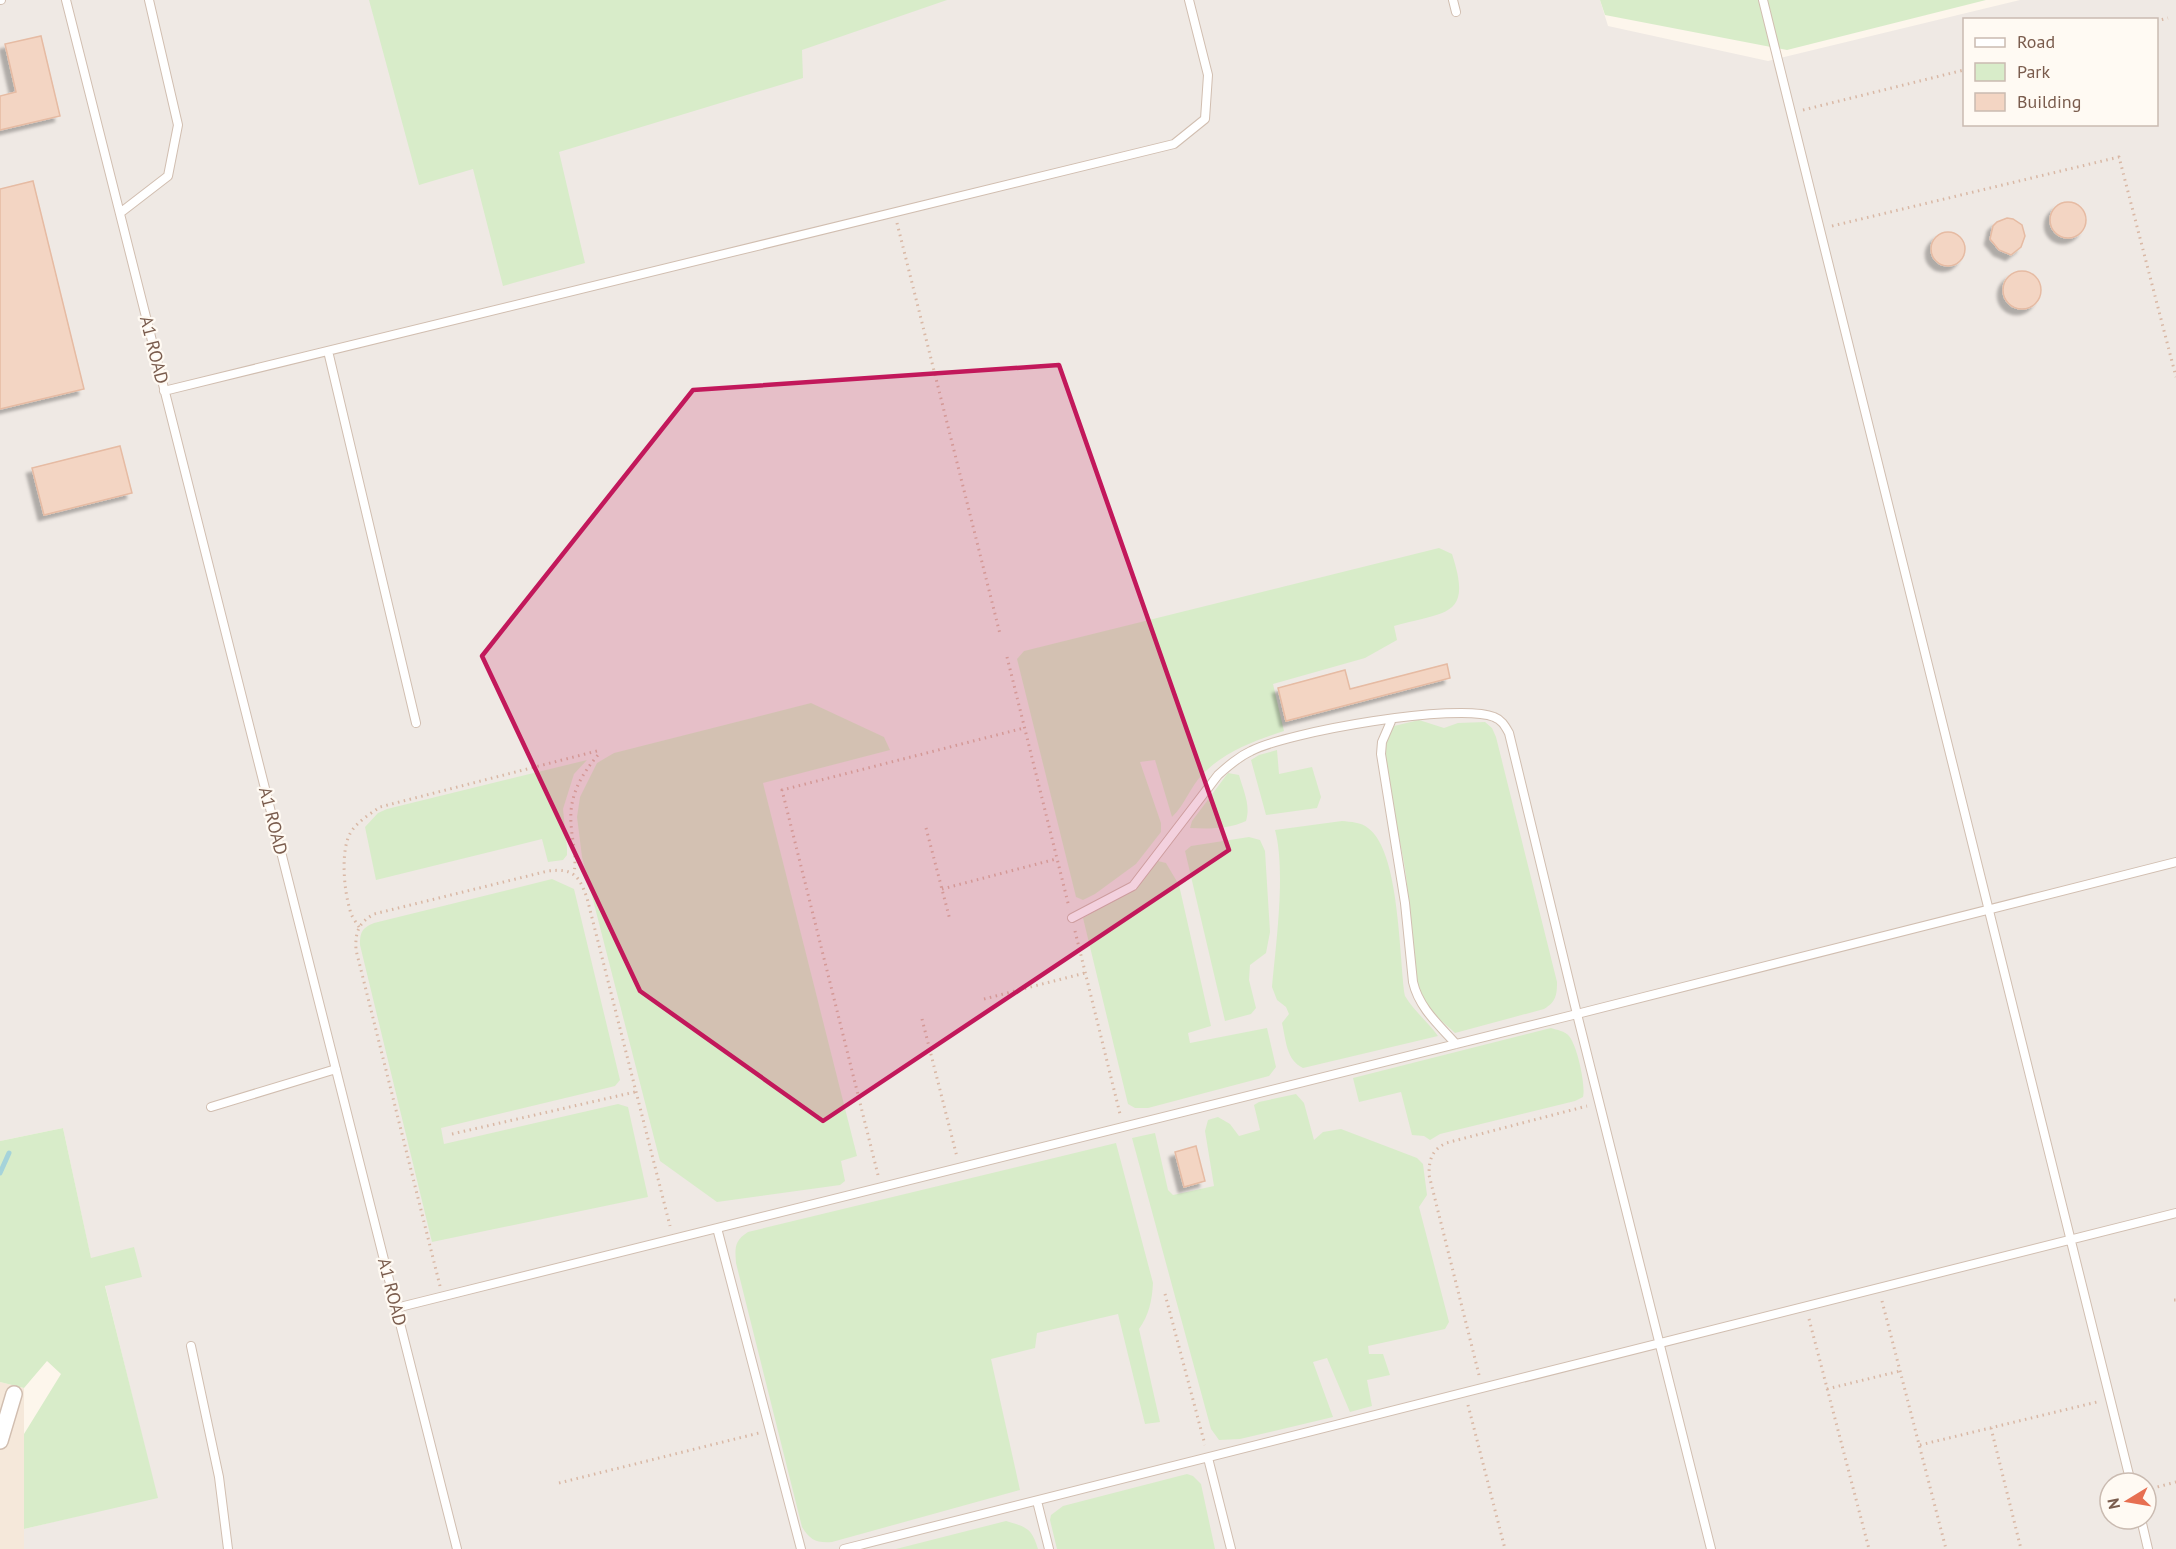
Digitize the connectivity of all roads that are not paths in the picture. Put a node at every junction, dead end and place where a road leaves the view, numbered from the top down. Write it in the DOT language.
graph roads {
  1 [pos="66,0"];
  2 [pos="149,0"];
  3 [pos="1189,0"];
  4 [pos="1453,0"];
  5 [pos="1763,0"];
  6 [pos="1456,12"];
  7 [pos="120,213"];
  8 [pos="328,351"];
  9 [pos="164,391"];
  10 [pos="1392,719"];
  11 [pos="416,723"];
  12 [pos="2176,862"];
  13 [pos="1988,910"];
  14 [pos="1072,918"];
  15 [pos="1577,1014"];
  16 [pos="1456,1044"];
  17 [pos="336,1069"];
  18 [pos="211,1107"];
  19 [pos="2176,1213"];
  20 [pos="717,1228"];
  21 [pos="2071,1240"];
  22 [pos="396,1308"];
  23 [pos="1659,1344"];
  24 [pos="191,1346"];
  25 [pos="14,1394"];
  26 [pos="0,1441"];
  27 [pos="1208,1458"];
  28 [pos="2129,1471"];
  29 [pos="1037,1501"];
  30 [pos="2143,1531"];
  31 [pos="228,1549"];
  32 [pos="457,1549"];
  33 [pos="801,1549"];
  34 [pos="844,1549"];
  35 [pos="1049,1549"];
  36 [pos="1231,1549"];
  37 [pos="1711,1549"];
  38 [pos="2148,1549"];
  1 -- 7 [label="lane, A1 ROAD"];
  2 -- 7 [label="lane"];
  3 -- 8 [label="lane"];
  4 -- 6 [label="lane"];
  5 -- 13 [label="lane"];
  7 -- 9 [label="lane, A1 ROAD"];
  8 -- 9 [label="lane"];
  8 -- 11 [label="lane"];
  9 -- 17 [label="lane, A1 ROAD"];
  10 -- 14 [label="lane"];
  10 -- 15 [label="lane"];
  10 -- 16 [label="lane"];
  12 -- 13 [label="lane"];
  13 -- 15 [label="lane"];
  13 -- 21 [label="lane"];
  15 -- 16 [label="lane"];
  15 -- 23 [label="lane"];
  16 -- 20 [label="lane"];
  17 -- 18 [label="lane"];
  17 -- 22 [label="lane, A1 ROAD"];
  19 -- 21 [label="lane"];
  20 -- 22 [label="lane"];
  20 -- 33 [label="lane"];
  21 -- 23 [label="lane"];
  21 -- 28 [label="lane"];
  22 -- 32 [label="lane, A1 ROAD"];
  23 -- 27 [label="lane"];
  23 -- 37 [label="lane"];
  24 -- 31 [label="lane"];
  25 -- 26 [label="street"];
  27 -- 29 [label="lane"];
  27 -- 36 [label="lane"];
  29 -- 34 [label="lane"];
  29 -- 35 [label="lane"];
  30 -- 38 [label="lane"];
}
